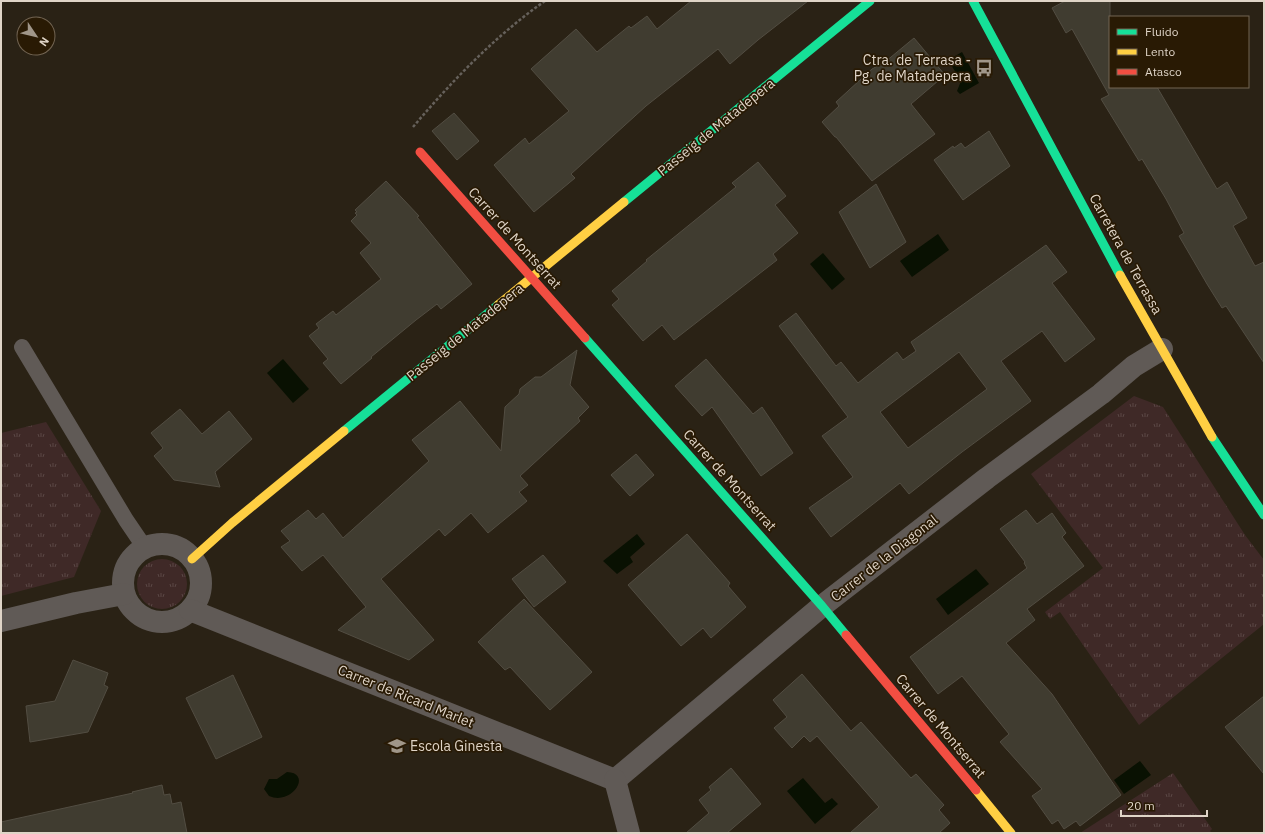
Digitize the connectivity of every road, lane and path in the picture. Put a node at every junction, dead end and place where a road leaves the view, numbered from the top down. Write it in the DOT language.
graph roads {
  1 [pos="545,1"];
  2 [pos="870,1"];
  3 [pos="973,1"];
  4 [pos="420,152"];
  5 [pos="532,278"];
  6 [pos="22,347"];
  7 [pos="1162,349"];
  8 [pos="1264,515"];
  9 [pos="145,548"];
  10 [pos="192,559"];
  11 [pos="124,594"];
  12 [pos="822,606"];
  13 [pos="190,610"];
  14 [pos="1,621"];
  15 [pos="615,780"];
  16 [pos="629,833"];
  17 [pos="1011,833"];
  1 -- 4 [label="path"];
  2 -- 5 [label="street, Passeig de Matadepera"];
  3 -- 7 [label="street, Carretera de Terrassa"];
  4 -- 5 [label="street, Carrer de Montserrat"];
  5 -- 10 [label="street, Passeig de Matadepera"];
  5 -- 12 [label="street, Carrer de Montserrat"];
  6 -- 9 [label="lane"];
  7 -- 8 [label="street, Carretera de Terrassa"];
  7 -- 12 [label="street, Carrer de la Diagonal"];
  9 -- 10 [label="street"];
  9 -- 11 [label="street"];
  10 -- 13 [label="street"];
  11 -- 13 [label="street"];
  11 -- 14 [label="street"];
  12 -- 15 [label="street, Carrer de la Diagonal"];
  12 -- 17 [label="street, Carrer de Montserrat"];
  13 -- 15 [label="street, Carrer de Ricard Marlet"];
  15 -- 16 [label="street"];
}
